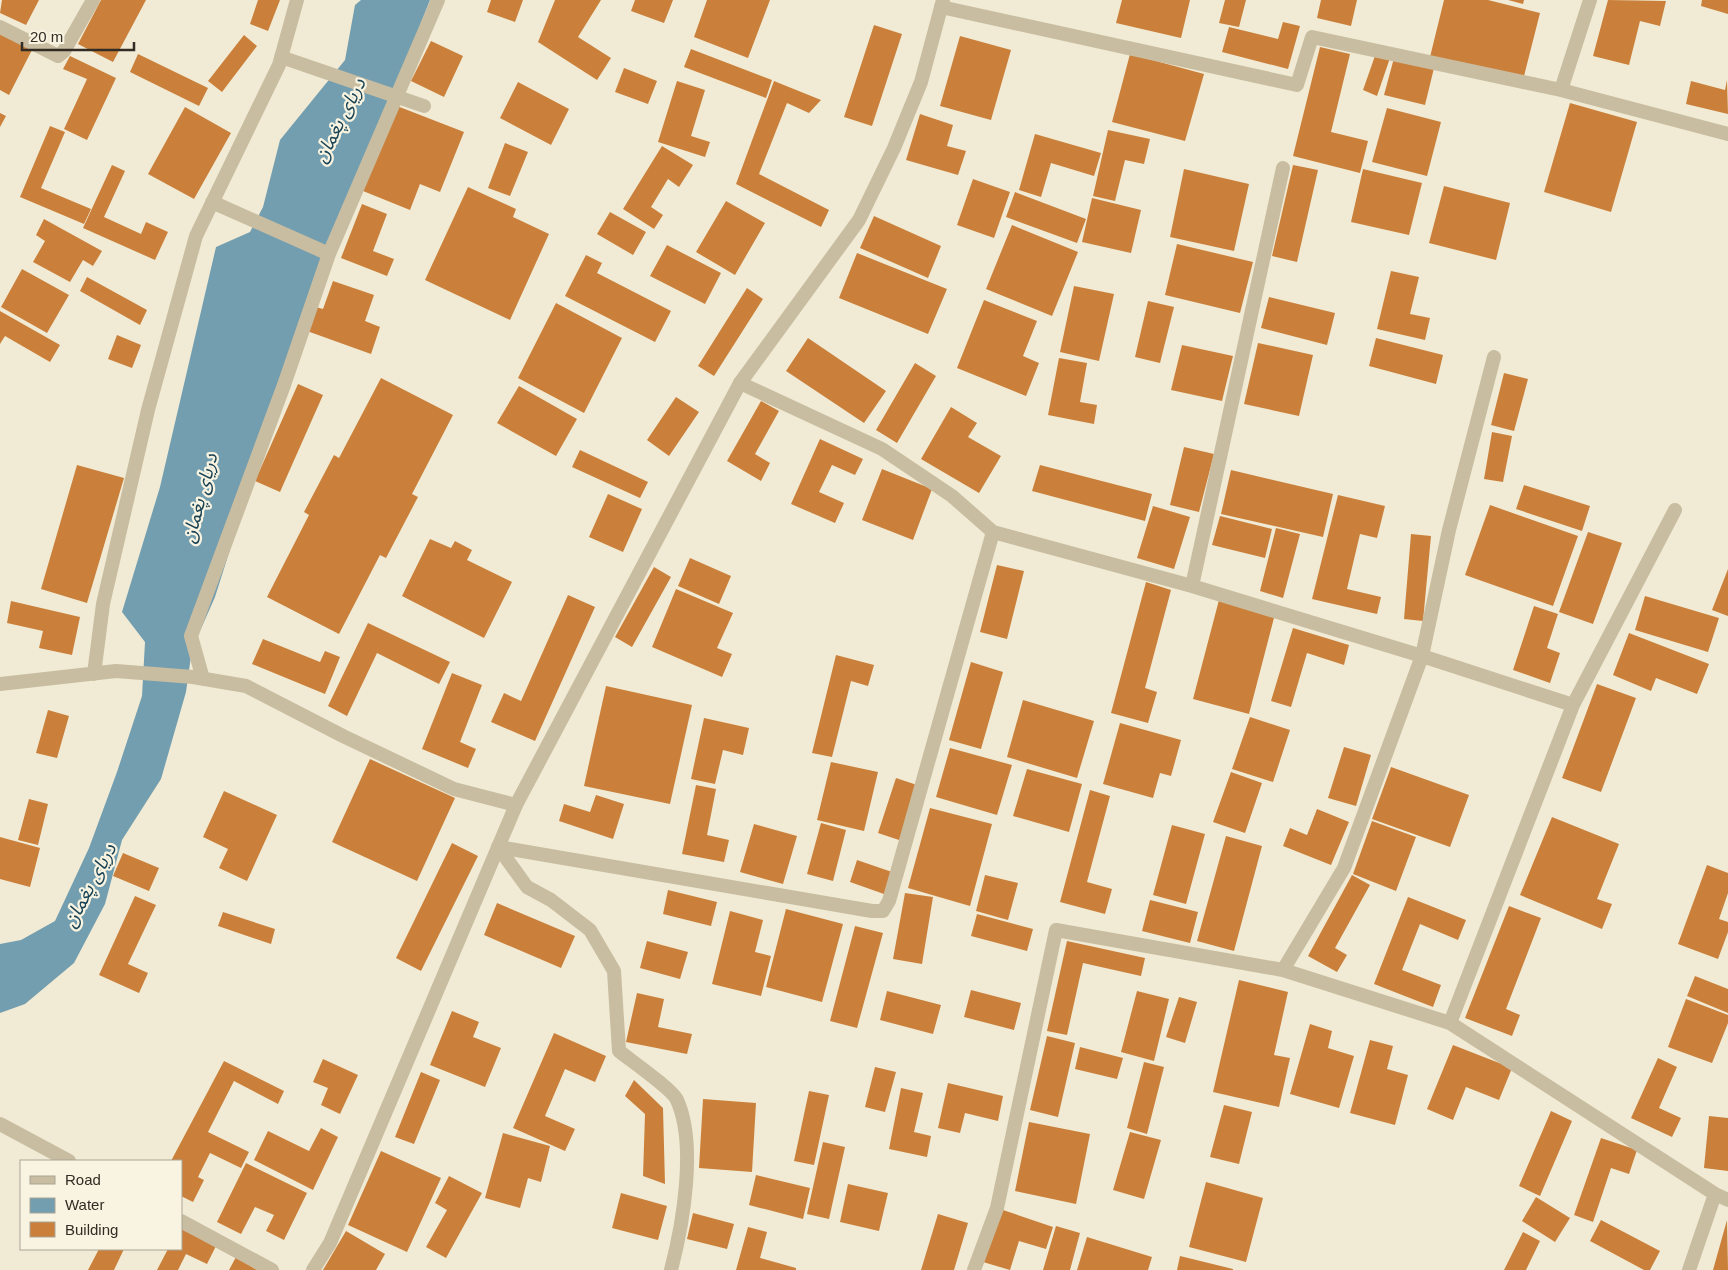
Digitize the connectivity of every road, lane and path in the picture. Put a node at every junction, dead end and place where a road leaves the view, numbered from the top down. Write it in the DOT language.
graph roads {
  1 [pos="93,0"];
  2 [pos="297,0"];
  3 [pos="438,0"];
  4 [pos="1590,0"];
  5 [pos="942,4"];
  6 [pos="0,27"];
  7 [pos="281,56"];
  8 [pos="1561,90"];
  9 [pos="398,95"];
  10 [pos="424,106"];
  11 [pos="1728,134"];
  12 [pos="1283,168"];
  13 [pos="212,202"];
  14 [pos="329,254"];
  15 [pos="1494,357"];
  16 [pos="740,383"];
  17 [pos="1675,510"];
  18 [pos="993,532"];
  19 [pos="1192,586"];
  20 [pos="1422,656"];
  21 [pos="94,674"];
  22 [pos="198,678"];
  23 [pos="0,684"];
  24 [pos="1573,705"];
  25 [pos="516,805"];
  26 [pos="498,847"];
  27 [pos="1283,970"];
  28 [pos="1450,1022"];
  29 [pos="0,1124"];
  30 [pos="67,1160"];
  31 [pos="1715,1194"];
  32 [pos="1728,1200"];
  33 [pos="182,1222"];
  34 [pos="272,1270"];
  35 [pos="313,1270"];
  36 [pos="671,1270"];
  37 [pos="974,1270"];
  38 [pos="1689,1270"];
  1 -- 6 [label="street"];
  2 -- 7 [label="street"];
  3 -- 9 [label="street"];
  4 -- 8 [label="street"];
  5 -- 8 [label="street"];
  5 -- 16 [label="street"];
  7 -- 9 [label="street"];
  7 -- 13 [label="street"];
  8 -- 11 [label="street"];
  9 -- 10 [label="street"];
  9 -- 14 [label="street"];
  12 -- 19 [label="street"];
  13 -- 14 [label="street"];
  13 -- 21 [label="street"];
  14 -- 22 [label="street"];
  15 -- 20 [label="street"];
  16 -- 18 [label="street"];
  16 -- 25 [label="street"];
  17 -- 24 [label="street"];
  18 -- 19 [label="street"];
  18 -- 26 [label="street"];
  19 -- 20 [label="street"];
  20 -- 24 [label="street"];
  20 -- 27 [label="street"];
  21 -- 22 [label="street"];
  21 -- 23 [label="street"];
  22 -- 25 [label="street"];
  24 -- 28 [label="street"];
  25 -- 26 [label="street"];
  26 -- 35 [label="street"];
  26 -- 36 [label="street"];
  27 -- 28 [label="street"];
  27 -- 37 [label="street"];
  28 -- 31 [label="street"];
  29 -- 30 [label="street"];
  31 -- 32 [label="street"];
  31 -- 38 [label="street"];
  33 -- 34 [label="street"];
}
